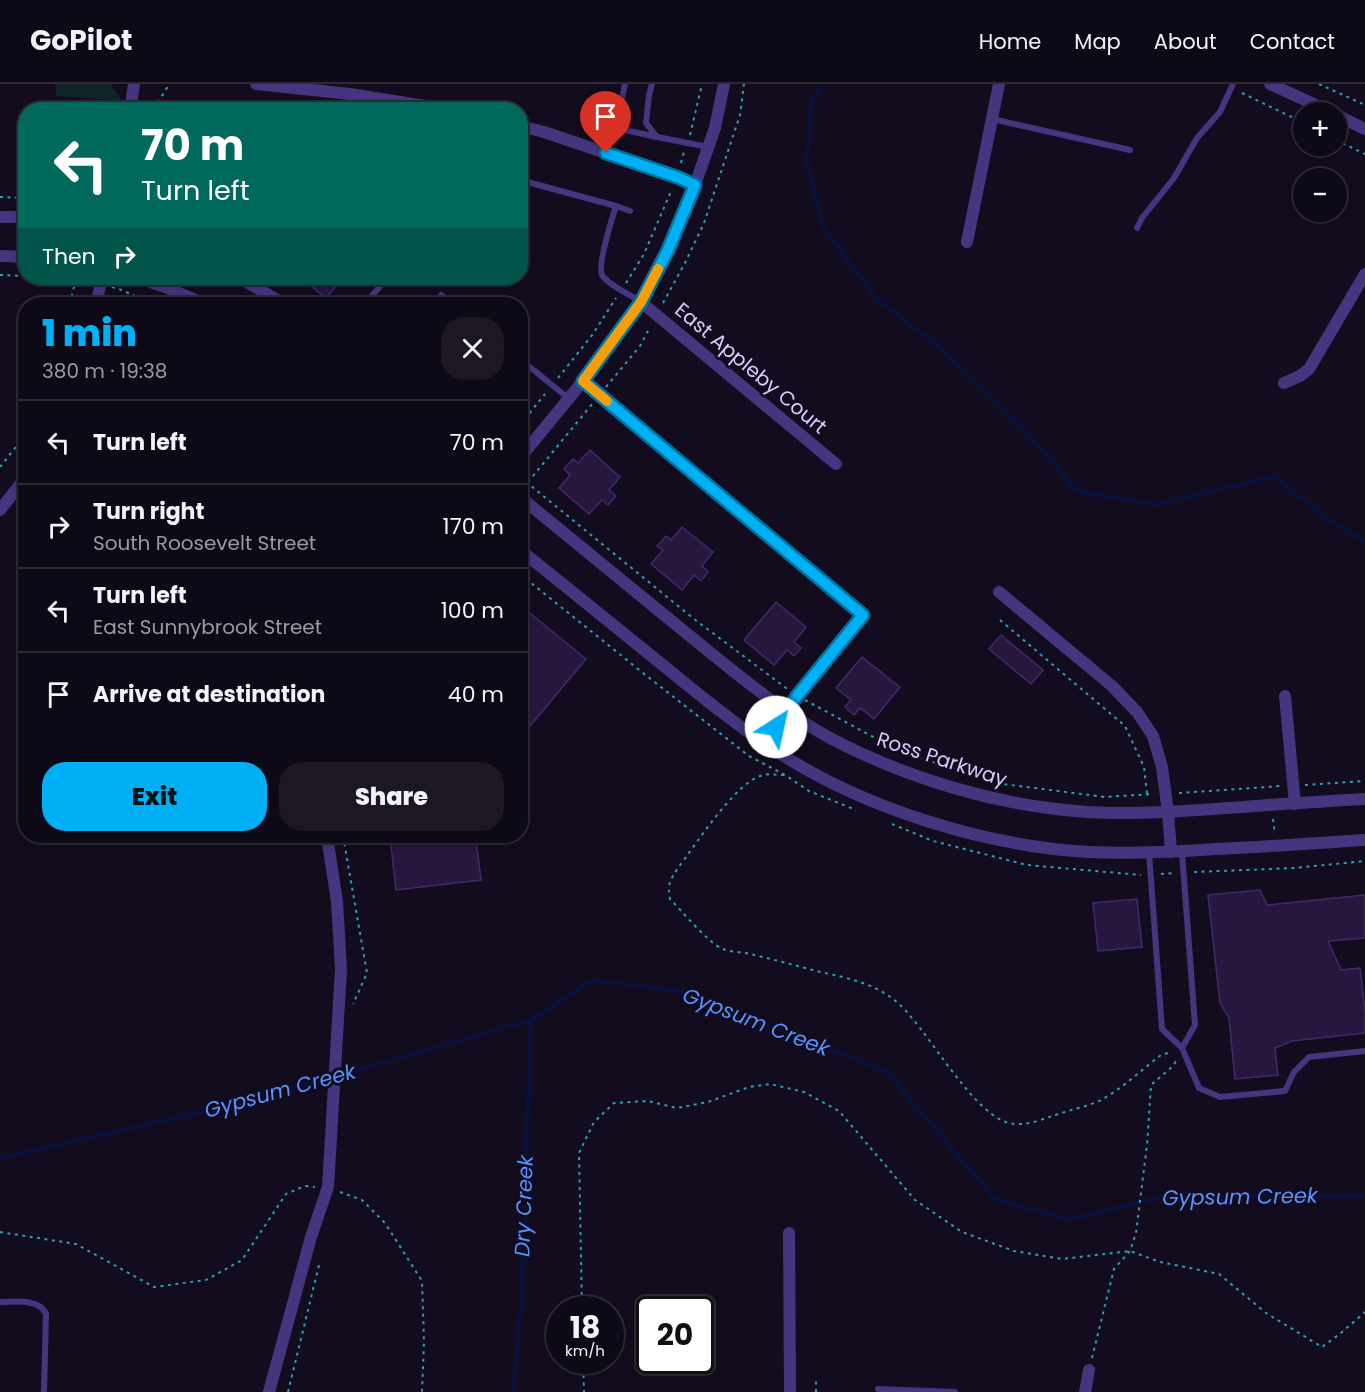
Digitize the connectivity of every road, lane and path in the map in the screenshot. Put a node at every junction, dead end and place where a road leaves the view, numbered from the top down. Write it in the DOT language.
graph roads {
  1 [pos="134,84"];
  2 [pos="165,84"];
  3 [pos="256,84"];
  4 [pos="626,84"];
  5 [pos="652,84"];
  6 [pos="702,84"];
  7 [pos="724,84"];
  8 [pos="999,84"];
  9 [pos="1270,84"];
  10 [pos="1319,84"];
  11 [pos="1232,86"];
  12 [pos="131,102"];
  13 [pos="158,102"];
  14 [pos="395,102"];
  15 [pos="1309,102"];
  16 [pos="1365,105"];
  17 [pos="1293,117"];
  18 [pos="992,119"];
  19 [pos="1347,120"];
  20 [pos="528,128"];
  21 [pos="1365,129"];
  22 [pos="657,137"];
  23 [pos="687,143"];
  24 [pos="1347,145"];
  25 [pos="708,147"];
  26 [pos="1130,150"];
  27 [pos="1365,154"];
  28 [pos="677,177"];
  29 [pos="528,182"];
  30 [pos="695,185"];
  31 [pos="0,197"];
  32 [pos="18,198"];
  33 [pos="616,206"];
  34 [pos="630,211"];
  35 [pos="0,217"];
  36 [pos="18,217"];
  37 [pos="1137,228"];
  38 [pos="967,242"];
  39 [pos="0,256"];
  40 [pos="18,257"];
  41 [pos="1365,274"];
  42 [pos="0,275"];
  43 [pos="18,276"];
  44 [pos="159,285"];
  45 [pos="252,285"];
  46 [pos="381,285"];
  47 [pos="621,289"];
  48 [pos="441,295"];
  49 [pos="189,297"];
  50 [pos="272,297"];
  51 [pos="370,297"];
  52 [pos="444,297"];
  53 [pos="641,302"];
  54 [pos="528,366"];
  55 [pos="583,381"];
  56 [pos="1284,383"];
  57 [pos="552,385"];
  58 [pos="569,399"];
  59 [pos="528,415"];
  60 [pos="18,444"];
  61 [pos="528,448"];
  62 [pos="836,464"];
  63 [pos="0,468"];
  64 [pos="528,484"];
  65 [pos="18,487"];
  66 [pos="528,504"];
  67 [pos="0,510"];
  68 [pos="528,556"];
  69 [pos="999,592"];
  70 [pos="1000,620"];
  71 [pos="797,696"];
  72 [pos="1285,696"];
  73 [pos="787,711"];
  74 [pos="764,743"];
  75 [pos="794,762"];
  76 [pos="1365,781"];
  77 [pos="1293,786"];
  78 [pos="1147,794"];
  79 [pos="1166,794"];
  80 [pos="1365,799"];
  81 [pos="1295,804"];
  82 [pos="1272,805"];
  83 [pos="1168,812"];
  84 [pos="1365,840"];
  85 [pos="328,843"];
  86 [pos="344,843"];
  87 [pos="1276,846"];
  88 [pos="1177,852"];
  89 [pos="1149,853"];
  90 [pos="350,1011"];
  91 [pos="1182,1048"];
  92 [pos="1365,1051"];
  93 [pos="328,1187"];
  94 [pos="0,1232"];
  95 [pos="789,1233"];
  96 [pos="1130,1251"];
  97 [pos="582,1296"];
  98 [pos="0,1302"];
  99 [pos="1365,1312"];
  100 [pos="1089,1370"];
  101 [pos="584,1374"];
  102 [pos="816,1382"];
  103 [pos="878,1389"];
  104 [pos="44,1392"];
  105 [pos="269,1392"];
  106 [pos="422,1392"];
  107 [pos="584,1392"];
  108 [pos="789,1392"];
  109 [pos="816,1392"];
  110 [pos="955,1392"];
  111 [pos="1085,1392"];
  1 -- 12 [label="street"];
  2 -- 13 [label="path"];
  3 -- 14 [label="street"];
  4 -- 22 [label="lane"];
  5 -- 22 [label="lane"];
  6 -- 23 [label="path"];
  7 -- 25 [label="street"];
  8 -- 18 [label="street"];
  9 -- 15 [label="street"];
  10 -- 16 [label="path"];
  11 -- 17 [label="path"];
  11 -- 37 [label="lane"];
  18 -- 26 [label="lane"];
  18 -- 38 [label="street"];
  19 -- 21 [label="street"];
  20 -- 28 [label="street"];
  22 -- 23 [label="lane"];
  23 -- 25 [label="lane"];
  23 -- 28 [label="path"];
  24 -- 27 [label="path"];
  25 -- 30 [label="street"];
  28 -- 30 [label="street"];
  28 -- 47 [label="path"];
  29 -- 33 [label="lane"];
  30 -- 53 [label="street"];
  31 -- 32 [label="path"];
  33 -- 34 [label="lane"];
  33 -- 47 [label="lane"];
  35 -- 36 [label="street"];
  39 -- 40 [label="street"];
  41 -- 56 [label="street"];
  42 -- 43 [label="path"];
  44 -- 49 [label="street"];
  45 -- 50 [label="street"];
  46 -- 51 [label="lane"];
  47 -- 53 [label="lane"];
  47 -- 57 [label="path"];
  48 -- 52 [label="lane"];
  53 -- 55 [label="street"];
  53 -- 62 [label="street, East Appleby Court"];
  54 -- 57 [label="lane"];
  55 -- 58 [label="street"];
  55 -- 71 [label="lane"];
  57 -- 58 [label="lane"];
  57 -- 59 [label="path"];
  58 -- 61 [label="street"];
  60 -- 63 [label="path"];
  64 -- 71 [label="path"];
  65 -- 67 [label="street"];
  66 -- 73 [label="street, Ross Parkway"];
  68 -- 74 [label="street"];
  69 -- 79 [label="street"];
  70 -- 78 [label="path"];
  71 -- 73 [label="lane"];
  71 -- 78 [label="path"];
  72 -- 77 [label="street"];
  73 -- 74 [label="lane"];
  73 -- 83 [label="street, Ross Parkway"];
  74 -- 75 [label="street"];
  75 -- 89 [label="street"];
  75 -- 91 [label="path"];
  76 -- 77 [label="path"];
  77 -- 79 [label="path"];
  77 -- 81 [label="street"];
  78 -- 79 [label="path"];
  79 -- 83 [label="street"];
  80 -- 81 [label="street, Ross Parkway"];
  81 -- 82 [label="street, Ross Parkway"];
  82 -- 83 [label="street, Ross Parkway"];
  82 -- 87 [label="path"];
  83 -- 88 [label="street"];
  84 -- 87 [label="street"];
  85 -- 93 [label="street"];
  86 -- 90 [label="path"];
  87 -- 88 [label="street"];
  88 -- 89 [label="street"];
  88 -- 91 [label="lane"];
  89 -- 91 [label="lane"];
  91 -- 92 [label="lane"];
  91 -- 96 [label="path"];
  93 -- 94 [label="path"];
  93 -- 105 [label="street"];
  93 -- 106 [label="path"];
  95 -- 108 [label="street"];
  96 -- 97 [label="path"];
  96 -- 99 [label="path"];
  96 -- 100 [label="path"];
  98 -- 104 [label="lane"];
  100 -- 111 [label="street"];
  101 -- 107 [label="path"];
  102 -- 109 [label="path"];
  103 -- 110 [label="lane"];
}
